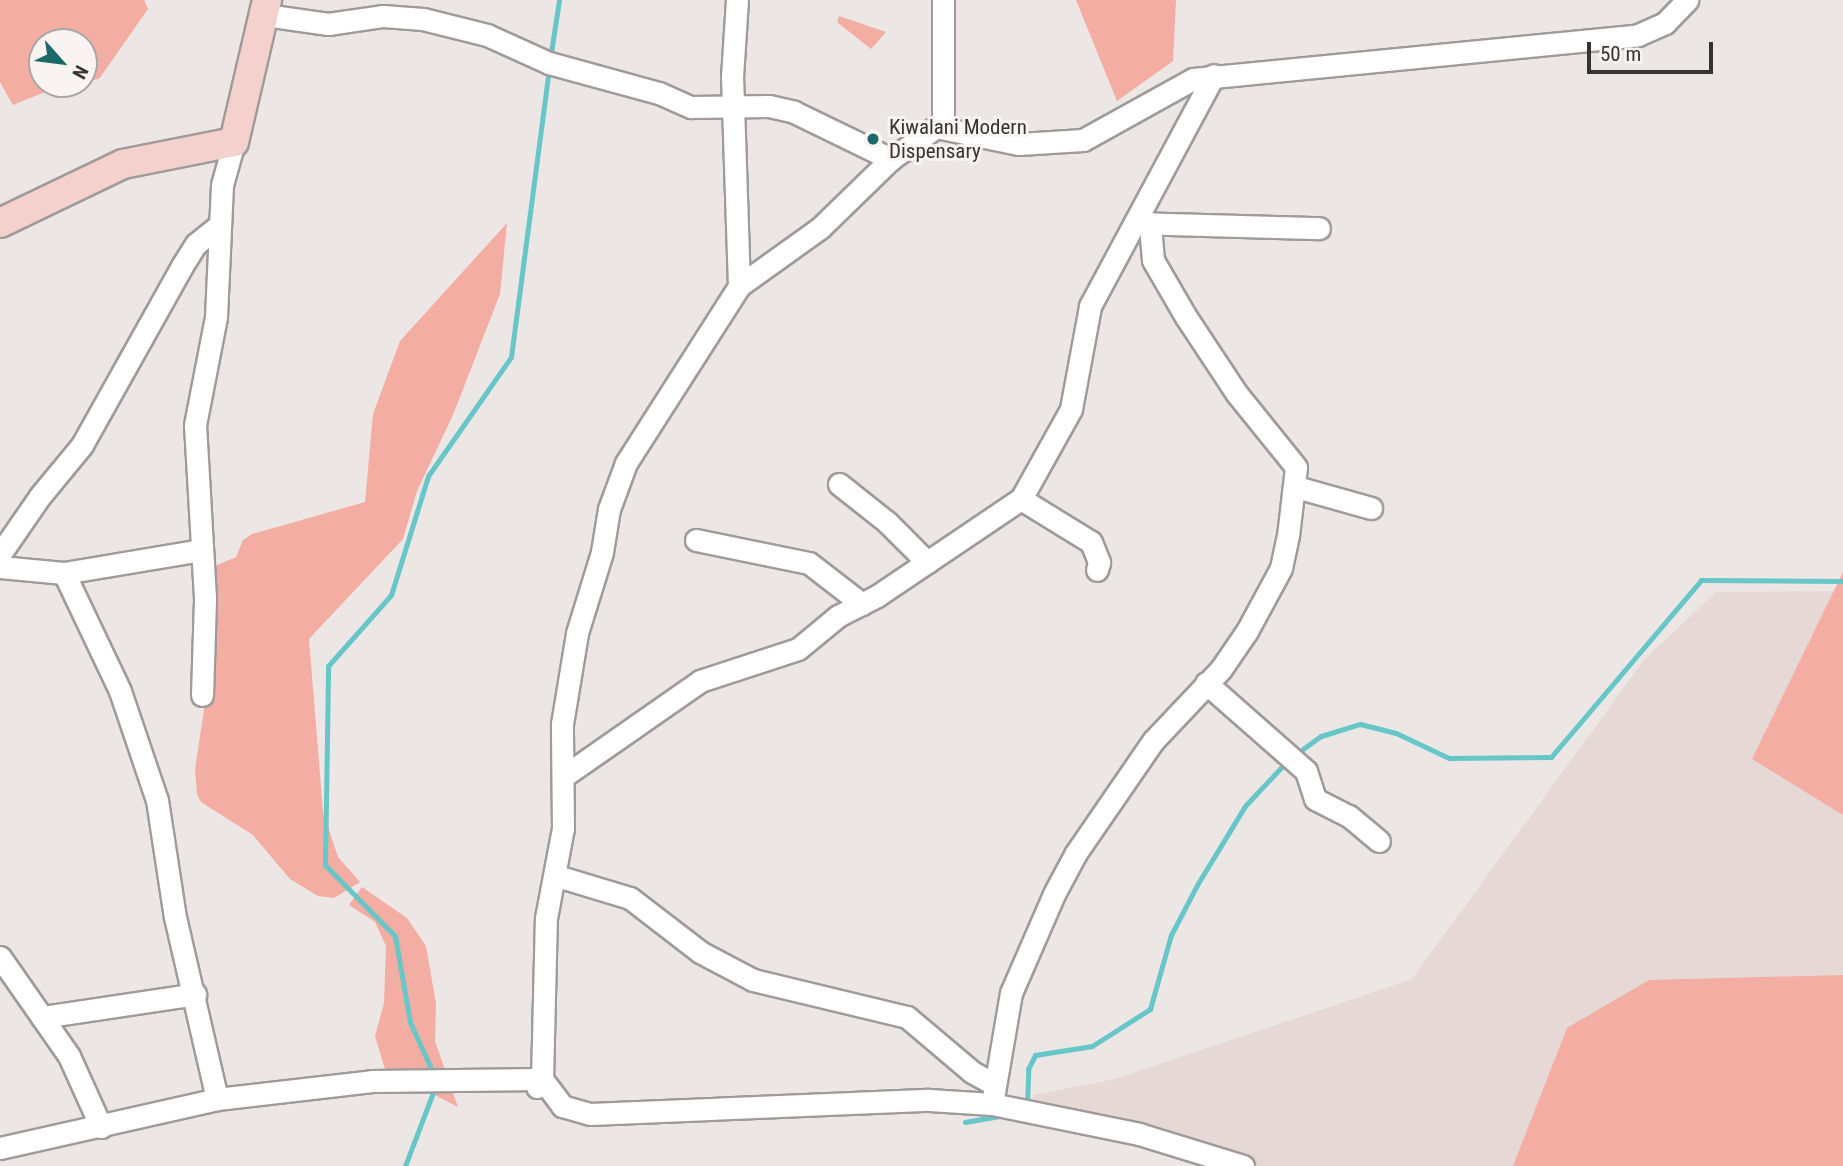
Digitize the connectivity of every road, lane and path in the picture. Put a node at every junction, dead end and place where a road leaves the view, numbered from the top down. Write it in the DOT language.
graph roads {
  1 [pos="737,0"];
  2 [pos="943,0"];
  3 [pos="1687,0"];
  4 [pos="266,8"];
  5 [pos="1214,75"];
  6 [pos="735,110"];
  7 [pos="943,126"];
  8 [pos="234,142"];
  9 [pos="891,159"];
  10 [pos="0,223"];
  11 [pos="1141,223"];
  12 [pos="218,226"];
  13 [pos="1319,228"];
  14 [pos="739,286"];
  15 [pos="839,484"];
  16 [pos="1296,486"];
  17 [pos="1021,499"];
  18 [pos="1371,508"];
  19 [pos="696,540"];
  20 [pos="202,550"];
  21 [pos="0,554"];
  22 [pos="0,560"];
  23 [pos="927,562"];
  24 [pos="0,566"];
  25 [pos="1097,570"];
  26 [pos="64,573"];
  27 [pos="862,604"];
  28 [pos="1206,683"];
  29 [pos="202,695"];
  30 [pos="564,776"];
  31 [pos="1380,841"];
  32 [pos="556,876"];
  33 [pos="0,957"];
  34 [pos="195,994"];
  35 [pos="42,1017"];
  36 [pos="540,1083"];
  37 [pos="993,1094"];
  38 [pos="217,1099"];
  39 [pos="101,1127"];
  40 [pos="0,1148"];
  41 [pos="1242,1166"];
  1 -- 6 [label="street"];
  2 -- 7 [label="street"];
  3 -- 5 [label="street"];
  4 -- 6 [label="street"];
  4 -- 8 [label="street"];
  5 -- 7 [label="street"];
  5 -- 11 [label="street"];
  6 -- 9 [label="street"];
  6 -- 14 [label="street"];
  7 -- 9 [label="street"];
  8 -- 10 [label="street"];
  8 -- 12 [label="street"];
  9 -- 14 [label="street"];
  11 -- 13 [label="street"];
  11 -- 16 [label="street"];
  11 -- 17 [label="street"];
  12 -- 20 [label="street"];
  12 -- 21 [label="street"];
  14 -- 30 [label="street"];
  15 -- 23 [label="street"];
  16 -- 18 [label="street"];
  16 -- 28 [label="street"];
  17 -- 23 [label="street"];
  17 -- 25 [label="street"];
  19 -- 27 [label="street"];
  20 -- 26 [label="street"];
  20 -- 29 [label="street"];
  22 -- 24 [label="street"];
  23 -- 27 [label="street"];
  24 -- 26 [label="street"];
  26 -- 34 [label="street"];
  27 -- 30 [label="street"];
  28 -- 31 [label="street"];
  28 -- 37 [label="street"];
  30 -- 32 [label="street"];
  32 -- 36 [label="street"];
  32 -- 37 [label="street"];
  33 -- 35 [label="street"];
  34 -- 35 [label="street"];
  34 -- 38 [label="street"];
  35 -- 39 [label="street"];
  36 -- 37 [label="street"];
  36 -- 38 [label="street"];
  37 -- 41 [label="street"];
  38 -- 39 [label="street"];
  39 -- 40 [label="street"];
}
